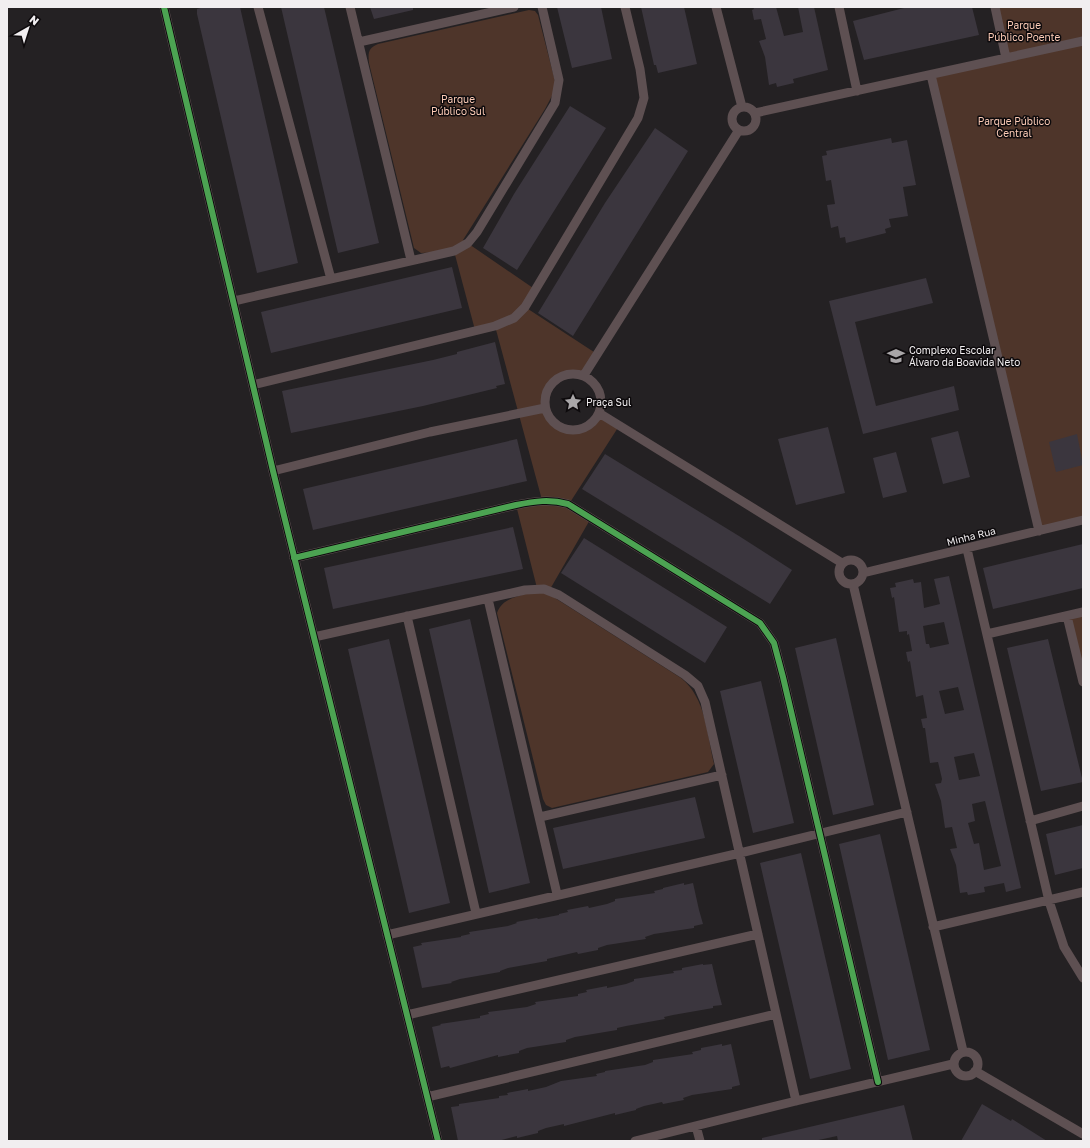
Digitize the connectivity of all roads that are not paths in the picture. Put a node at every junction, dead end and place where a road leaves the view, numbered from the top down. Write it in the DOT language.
graph roads {
  1 [pos="164,7"];
  2 [pos="258,7"];
  3 [pos="350,7"];
  4 [pos="514,7"];
  5 [pos="542,7"];
  6 [pos="625,7"];
  7 [pos="716,7"];
  8 [pos="839,7"];
  9 [pos="995,7"];
  10 [pos="1083,41"];
  11 [pos="359,42"];
  12 [pos="1006,58"];
  13 [pos="931,75"];
  14 [pos="857,91"];
  15 [pos="742,107"];
  16 [pos="755,113"];
  17 [pos="739,130"];
  18 [pos="411,260"];
  19 [pos="330,279"];
  20 [pos="234,301"];
  21 [pos="584,375"];
  22 [pos="253,385"];
  23 [pos="546,408"];
  24 [pos="599,413"];
  25 [pos="273,471"];
  26 [pos="1083,520"];
  27 [pos="1039,531"];
  28 [pos="967,548"];
  29 [pos="294,558"];
  30 [pos="842,563"];
  31 [pos="863,573"];
  32 [pos="853,584"];
  33 [pos="488,598"];
  34 [pos="1083,612"];
  35 [pos="408,616"];
  36 [pos="1067,616"];
  37 [pos="987,634"];
  38 [pos="314,636"];
  39 [pos="1083,682"];
  40 [pos="722,775"];
  41 [pos="1083,806"];
  42 [pos="907,812"];
  43 [pos="540,817"];
  44 [pos="1030,820"];
  45 [pos="820,833"];
  46 [pos="740,853"];
  47 [pos="1083,892"];
  48 [pos="557,894"];
  49 [pos="1049,901"];
  50 [pos="476,913"];
  51 [pos="933,928"];
  52 [pos="758,934"];
  53 [pos="387,935"];
  54 [pos="1083,978"];
  55 [pos="776,1014"];
  56 [pos="407,1016"];
  57 [pos="963,1051"];
  58 [pos="953,1064"];
  59 [pos="975,1071"];
  60 [pos="878,1082"];
  61 [pos="427,1097"];
  62 [pos="796,1101"];
  63 [pos="696,1126"];
  64 [pos="1083,1134"];
  65 [pos="438,1141"];
  66 [pos="635,1141"];
  67 [pos="700,1141"];
  1 -- 20 [label="street"];
  2 -- 19 [label="street"];
  3 -- 11 [label="street"];
  4 -- 11 [label="street"];
  5 -- 18 [label="street"];
  6 -- 22 [label="street"];
  7 -- 15 [label="street"];
  8 -- 14 [label="street"];
  9 -- 12 [label="street"];
  10 -- 12 [label="street"];
  11 -- 18 [label="street"];
  12 -- 13 [label="street"];
  13 -- 14 [label="street"];
  13 -- 27 [label="street"];
  14 -- 16 [label="street"];
  15 -- 16 [label="street"];
  15 -- 17 [label="street"];
  16 -- 17 [label="street"];
  17 -- 21 [label="street"];
  18 -- 19 [label="street"];
  19 -- 20 [label="street"];
  20 -- 22 [label="street"];
  21 -- 23 [label="street"];
  21 -- 24 [label="street"];
  22 -- 25 [label="street"];
  23 -- 24 [label="street"];
  23 -- 25 [label="street"];
  24 -- 30 [label="street"];
  25 -- 29 [label="street"];
  26 -- 27 [label="street, Minha Rua"];
  27 -- 28 [label="street, Minha Rua"];
  28 -- 31 [label="street, Minha Rua"];
  28 -- 37 [label="street"];
  29 -- 38 [label="street"];
  29 -- 45 [label="street"];
  30 -- 31 [label="street"];
  30 -- 32 [label="street"];
  31 -- 32 [label="street"];
  32 -- 42 [label="street"];
  33 -- 35 [label="street"];
  33 -- 40 [label="street"];
  33 -- 43 [label="street"];
  34 -- 36 [label="street"];
  35 -- 38 [label="street"];
  35 -- 50 [label="street"];
  36 -- 37 [label="street"];
  36 -- 39 [label="street"];
  37 -- 44 [label="street"];
  38 -- 53 [label="street"];
  40 -- 43 [label="street"];
  40 -- 46 [label="street"];
  41 -- 44 [label="street"];
  42 -- 45 [label="street"];
  42 -- 51 [label="street"];
  43 -- 48 [label="street"];
  44 -- 49 [label="street"];
  45 -- 46 [label="street"];
  45 -- 60 [label="street"];
  46 -- 48 [label="street"];
  46 -- 52 [label="street"];
  47 -- 49 [label="street"];
  48 -- 50 [label="street"];
  49 -- 51 [label="street"];
  49 -- 54 [label="street"];
  50 -- 53 [label="street"];
  51 -- 57 [label="street"];
  52 -- 55 [label="street"];
  52 -- 56 [label="street"];
  53 -- 56 [label="street"];
  55 -- 61 [label="street"];
  55 -- 62 [label="street"];
  56 -- 61 [label="street"];
  57 -- 58 [label="street"];
  57 -- 59 [label="street"];
  58 -- 59 [label="street"];
  58 -- 60 [label="street"];
  59 -- 64 [label="street"];
  60 -- 62 [label="street"];
  61 -- 65 [label="street"];
  62 -- 63 [label="street"];
  63 -- 66 [label="street"];
  63 -- 67 [label="street"];
}
